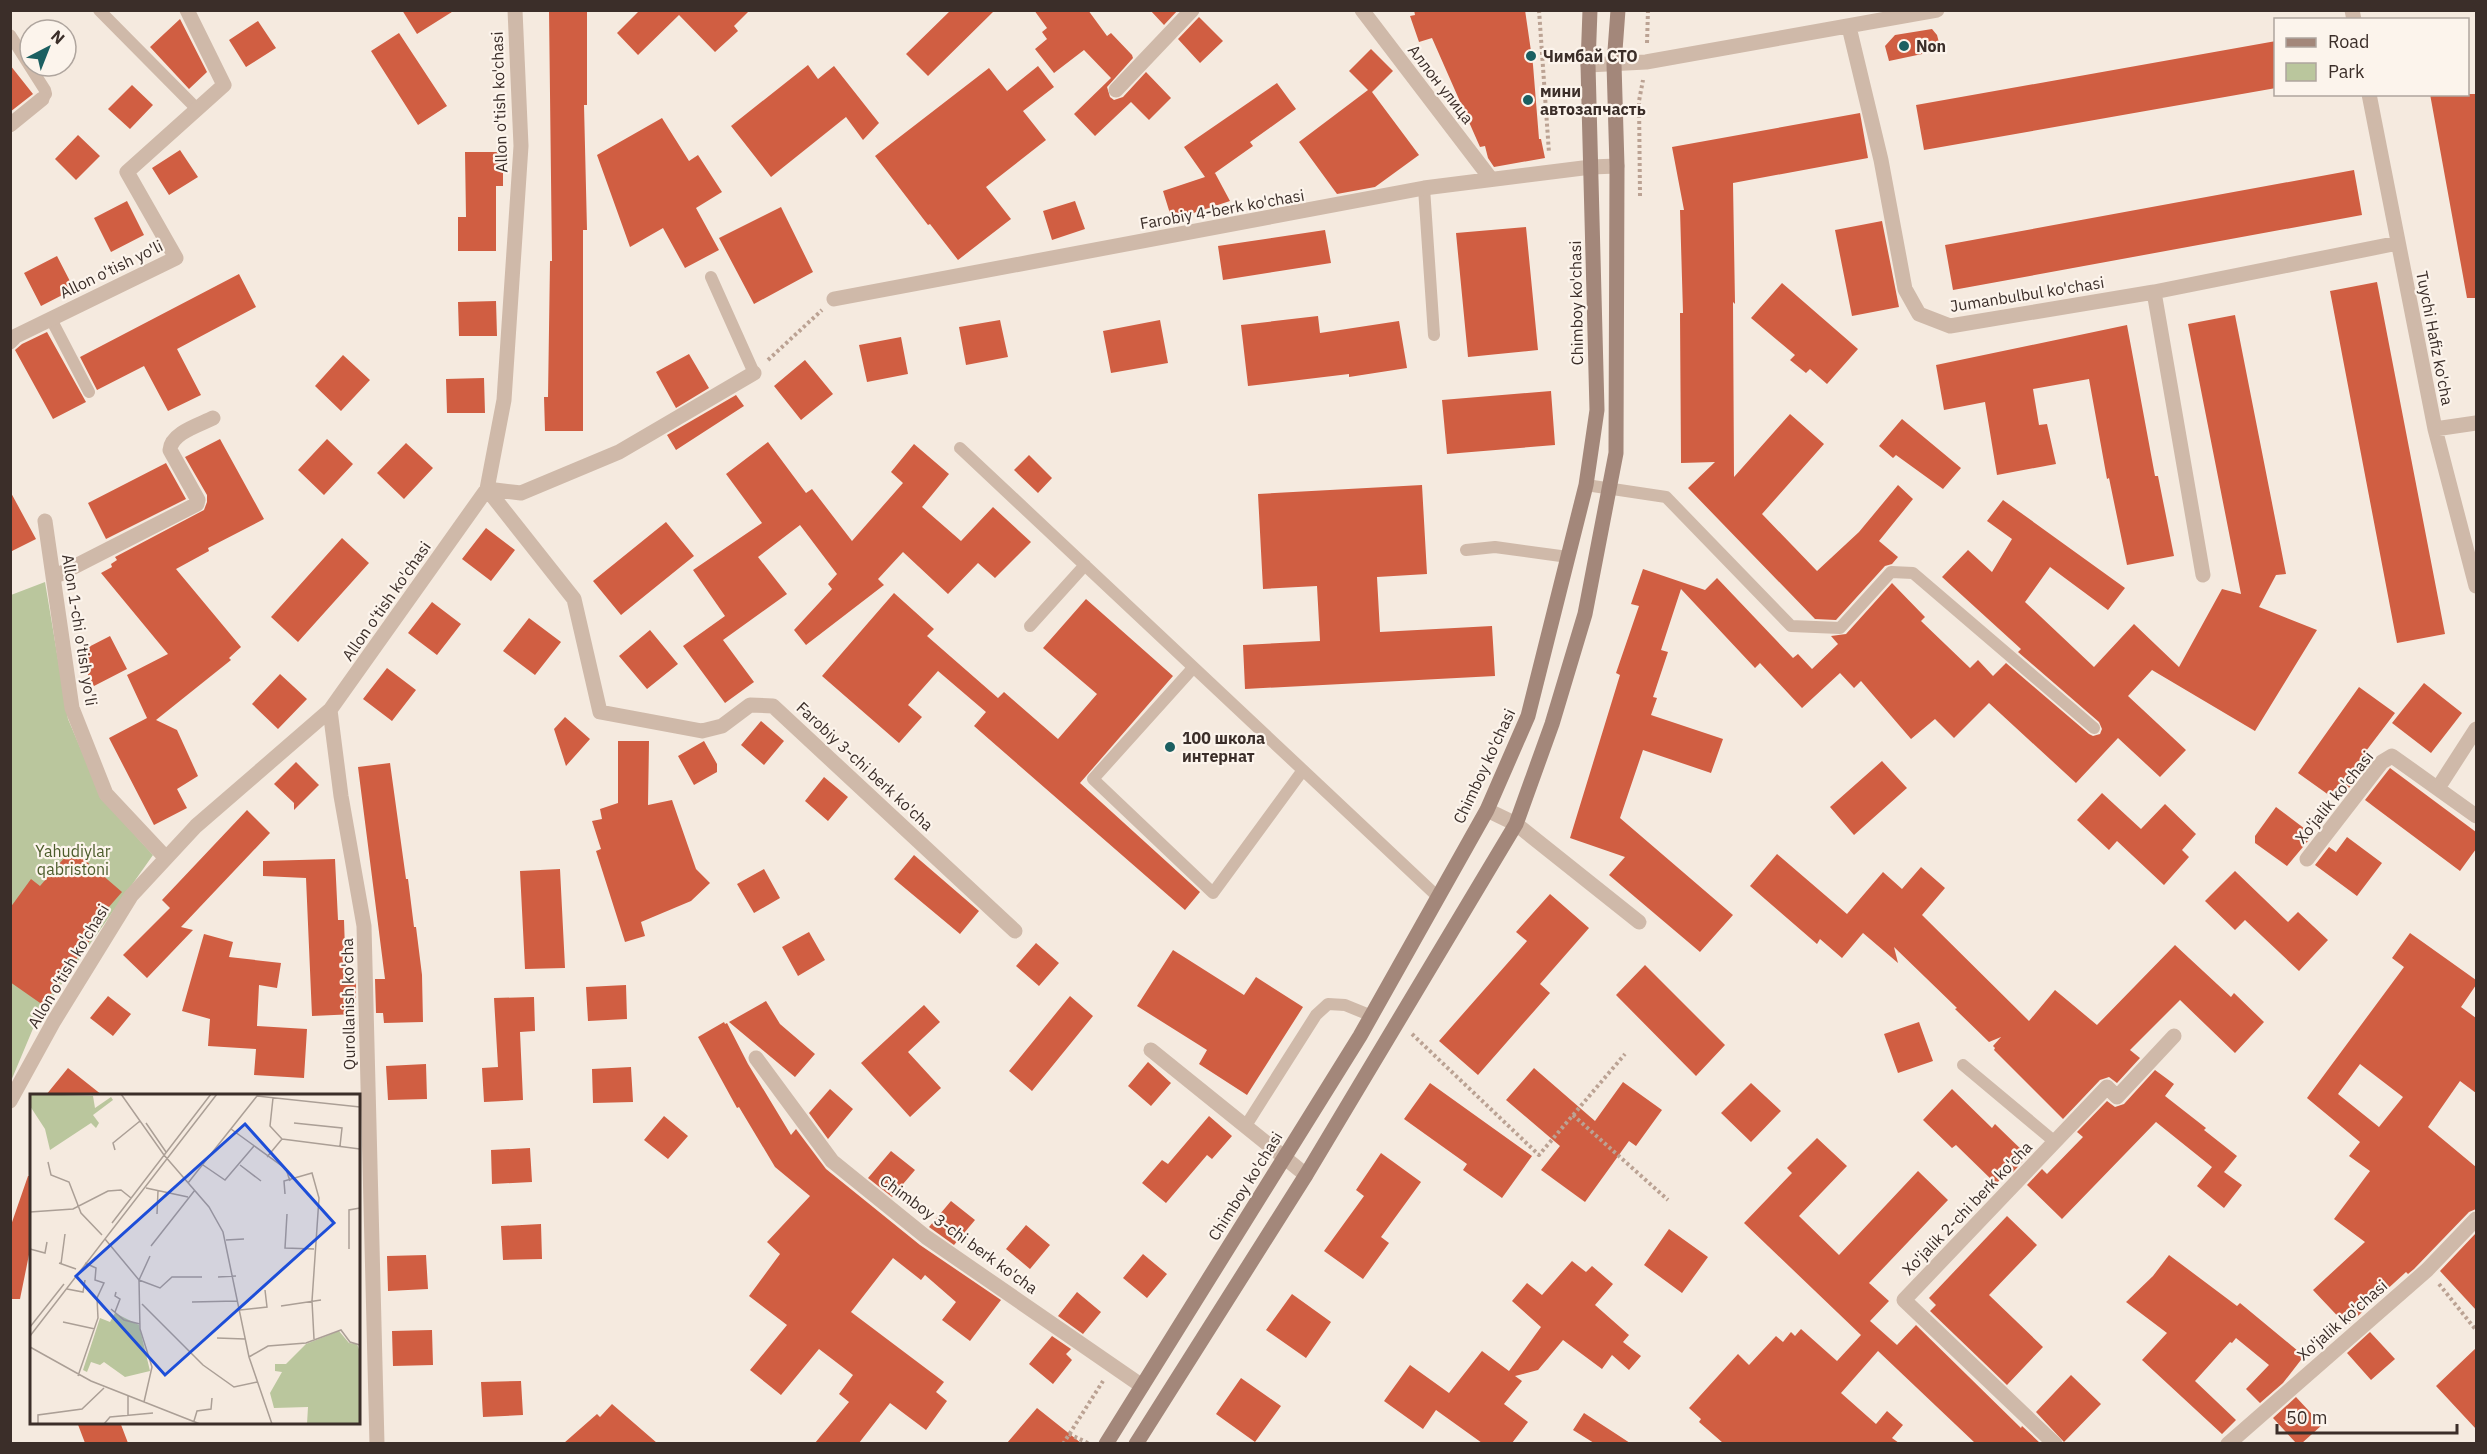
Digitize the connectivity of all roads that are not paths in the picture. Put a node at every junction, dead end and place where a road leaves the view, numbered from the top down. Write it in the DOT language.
graph roads {
  1 [pos="99,10"];
  2 [pos="187,10"];
  3 [pos="514,10"];
  4 [pos="1192,10"];
  5 [pos="1362,10"];
  6 [pos="1590,10"];
  7 [pos="1618,10"];
  8 [pos="1937,10"];
  9 [pos="1850,27"];
  10 [pos="10,35"];
  11 [pos="1614,64"];
  12 [pos="1588,65"];
  13 [pos="1116,90"];
  14 [pos="2369,96"];
  15 [pos="42,99"];
  16 [pos="197,109"];
  17 [pos="10,125"];
  18 [pos="1617,165"];
  19 [pos="1591,167"];
  20 [pos="1491,179"];
  21 [pos="1424,188"];
  22 [pos="2398,243"];
  23 [pos="711,277"];
  24 [pos="2154,292"];
  25 [pos="834,299"];
  26 [pos="51,319"];
  27 [pos="1434,335"];
  28 [pos="10,342"];
  29 [pos="754,373"];
  30 [pos="89,392"];
  31 [pos="213,418"];
  32 [pos="2476,423"];
  33 [pos="2435,429"];
  34 [pos="960,448"];
  35 [pos="1586,485"];
  36 [pos="1609,488"];
  37 [pos="487,489"];
  38 [pos="45,521"];
  39 [pos="1466,550"];
  40 [pos="1568,557"];
  41 [pos="1084,565"];
  42 [pos="2203,575"];
  43 [pos="54,577"];
  44 [pos="2476,586"];
  45 [pos="1030,626"];
  46 [pos="1193,668"];
  47 [pos="330,710"];
  48 [pos="2094,728"];
  49 [pos="2476,729"];
  50 [pos="1303,770"];
  51 [pos="2438,788"];
  52 [pos="1487,810"];
  53 [pos="2476,816"];
  54 [pos="1516,824"];
  55 [pos="166,858"];
  56 [pos="2307,859"];
  57 [pos="1438,897"];
  58 [pos="1639,922"];
  59 [pos="1015,931"];
  60 [pos="1372,1016"];
  61 [pos="2174,1036"];
  62 [pos="1151,1050"];
  63 [pos="756,1058"];
  64 [pos="1963,1065"];
  65 [pos="10,1101"];
  66 [pos="1245,1126"];
  67 [pos="2055,1142"];
  68 [pos="1284,1159"];
  69 [pos="1306,1175"];
  70 [pos="2476,1219"];
  71 [pos="1142,1386"];
  72 [pos="377,1443"];
  73 [pos="1107,1443"];
  74 [pos="1136,1443"];
  75 [pos="2055,1443"];
  76 [pos="2228,1443"];
  1 -- 16 [label="lane"];
  2 -- 16 [label="street, Allon o'tish yo'li"];
  3 -- 37 [label="street, Allon o'tish ko'chasi"];
  4 -- 13 [label="street"];
  5 -- 20 [label="street, Аллон улица"];
  6 -- 12 [label="main road, Chimboy ko'chasi"];
  7 -- 11 [label="main road"];
  8 -- 9 [label="street"];
  9 -- 11 [label="street"];
  9 -- 24 [label="street, Jumanbulbul ko'chasi"];
  10 -- 15 [label="lane"];
  11 -- 12 [label="street"];
  11 -- 18 [label="main road"];
  12 -- 19 [label="main road, Chimboy ko'chasi"];
  14 -- 22 [label="street, Tuychi Hafiz ko'cha"];
  15 -- 17 [label="street"];
  16 -- 26 [label="street, Allon o'tish yo'li"];
  18 -- 19 [label="street, Farobiy 4-berk ko'chasi"];
  18 -- 36 [label="main road"];
  19 -- 20 [label="street, Farobiy 4-berk ko'chasi"];
  19 -- 35 [label="main road, Chimboy ko'chasi"];
  20 -- 21 [label="street, Farobiy 4-berk ko'chasi"];
  21 -- 25 [label="street, Farobiy 4-berk ko'chasi"];
  21 -- 27 [label="lane"];
  22 -- 24 [label="street, Jumanbulbul ko'chasi"];
  22 -- 33 [label="street, Tuychi Hafiz ko'cha"];
  23 -- 29 [label="lane"];
  24 -- 42 [label="street"];
  26 -- 28 [label="street, Allon o'tish yo'li"];
  26 -- 30 [label="lane"];
  29 -- 37 [label="street"];
  31 -- 43 [label="street"];
  32 -- 33 [label="street"];
  33 -- 44 [label="street, Tuychi Hafiz ko'cha"];
  34 -- 41 [label="lane"];
  35 -- 36 [label="lane"];
  35 -- 40 [label="main road, Chimboy ko'chasi"];
  36 -- 48 [label="lane"];
  36 -- 54 [label="main road"];
  37 -- 47 [label="street, Allon o'tish ko'chasi"];
  37 -- 59 [label="street, Farobiy 3-chi berk ko'cha"];
  38 -- 43 [label="street, Allon 1-chi o'tish yo'li"];
  39 -- 40 [label="lane"];
  40 -- 52 [label="main road, Chimboy ko'chasi"];
  41 -- 45 [label="lane"];
  41 -- 46 [label="lane"];
  43 -- 55 [label="street, Allon 1-chi o'tish yo'li"];
  46 -- 50 [label="lane"];
  46 -- 50 [label="lane"];
  47 -- 55 [label="street, Allon o'tish ko'chasi"];
  47 -- 72 [label="street, Qurollanish ko'cha"];
  49 -- 51 [label="street"];
  50 -- 57 [label="lane"];
  51 -- 53 [label="street, Xo'jalik ko'chasi"];
  51 -- 56 [label="street, Xo'jalik ko'chasi"];
  52 -- 54 [label="street"];
  52 -- 57 [label="main road, Chimboy ko'chasi"];
  54 -- 58 [label="street"];
  54 -- 69 [label="main road"];
  55 -- 65 [label="street, Allon o'tish ko'chasi"];
  57 -- 60 [label="main road, Chimboy ko'chasi"];
  60 -- 66 [label="lane"];
  60 -- 68 [label="main road, Chimboy ko'chasi"];
  61 -- 67 [label="street, Xo'jalik 2-chi berk ko'cha"];
  62 -- 66 [label="street"];
  63 -- 71 [label="street, Chimboy 3-chi berk ko'cha"];
  64 -- 67 [label="lane"];
  66 -- 68 [label="street"];
  67 -- 75 [label="street, Xo'jalik 2-chi berk ko'cha"];
  68 -- 69 [label="street"];
  68 -- 71 [label="main road, Chimboy ko'chasi"];
  69 -- 74 [label="main road"];
  70 -- 76 [label="street, Xo'jalik ko'chasi"];
  71 -- 73 [label="main road, Chimboy ko'chasi"];
}
